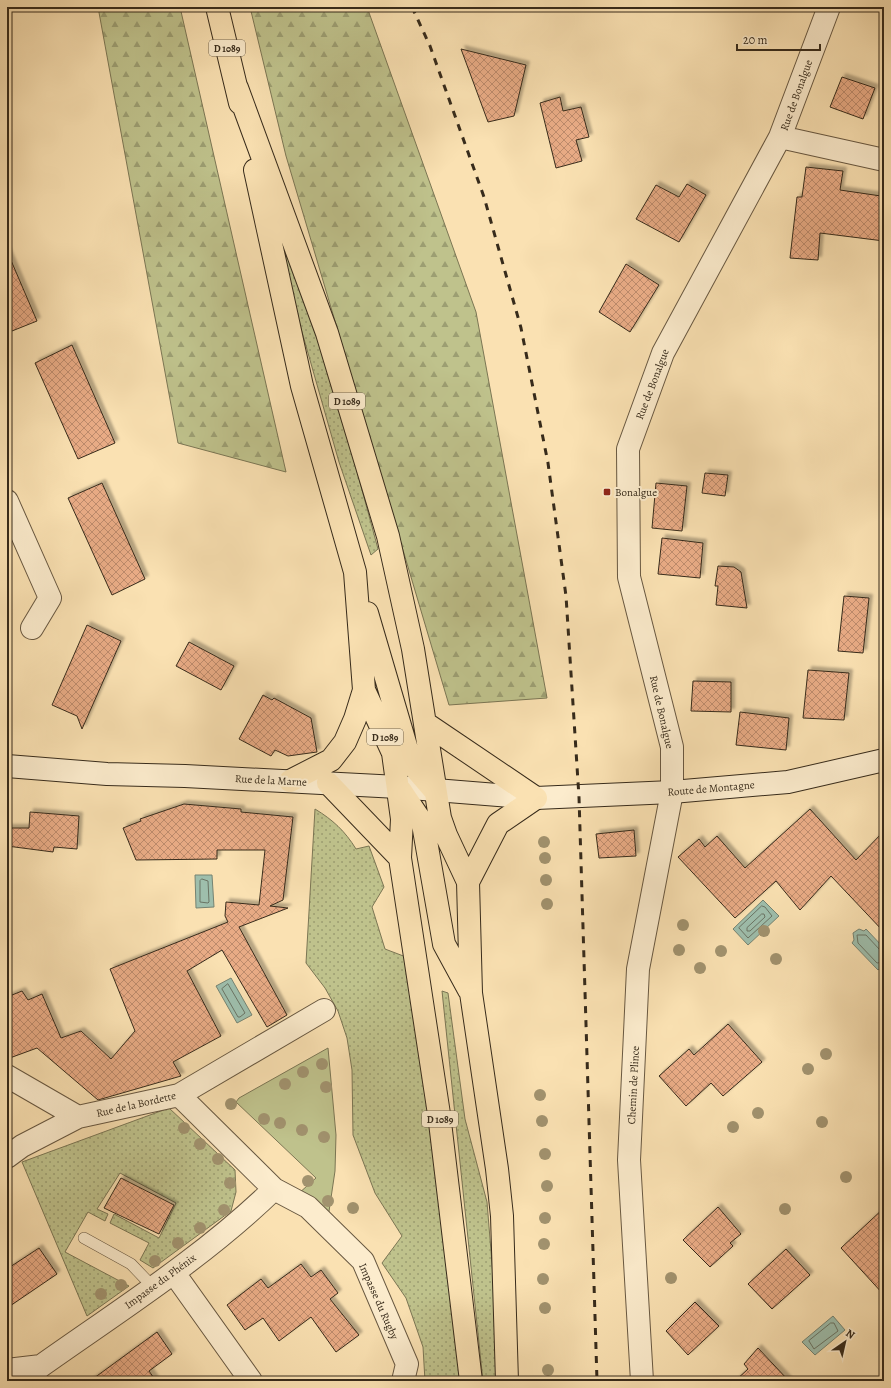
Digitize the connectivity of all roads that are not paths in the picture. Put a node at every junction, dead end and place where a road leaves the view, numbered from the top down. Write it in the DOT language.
graph roads {
  1 [pos="217,7"];
  2 [pos="828,7"];
  3 [pos="237,88"];
  4 [pos="780,137"];
  5 [pos="884,160"];
  6 [pos="7,501"];
  7 [pos="355,572"];
  8 [pos="32,628"];
  9 [pos="364,690"];
  10 [pos="425,723"];
  11 [pos="884,760"];
  12 [pos="7,766"];
  13 [pos="290,781"];
  14 [pos="328,783"];
  15 [pos="398,787"];
  16 [pos="435,791"];
  17 [pos="672,792"];
  18 [pos="536,798"];
  19 [pos="400,858"];
  20 [pos="468,882"];
  21 [pos="471,993"];
  22 [pos="324,1010"];
  23 [pos="7,1076"];
  24 [pos="179,1095"];
  25 [pos="78,1117"];
  26 [pos="7,1156"];
  27 [pos="274,1189"];
  28 [pos="84,1238"];
  29 [pos="174,1272"];
  30 [pos="153,1287"];
  31 [pos="41,1366"];
  32 [pos="7,1370"];
  33 [pos="25,1381"];
  34 [pos="251,1381"];
  35 [pos="403,1381"];
  36 [pos="471,1381"];
  37 [pos="507,1381"];
  38 [pos="642,1381"];
  1 -- 3 [label="main road, D 1089"];
  2 -- 4 [label="street, Rue de Bonalgue"];
  3 -- 7 [label="main road, D 1089"];
  3 -- 10 [label="main road, D 1089"];
  4 -- 5 [label="street"];
  4 -- 17 [label="street, Rue de Bonalgue"];
  6 -- 8 [label="street"];
  7 -- 9 [label="main road, D 1089"];
  7 -- 16 [label="main road, D 1089"];
  9 -- 13 [label="main road"];
  9 -- 15 [label="main road, D 1089"];
  10 -- 16 [label="main road, D 1089"];
  10 -- 18 [label="main road"];
  11 -- 17 [label="street, Route de Montagne"];
  12 -- 13 [label="street, Rue de la Marne"];
  13 -- 14 [label="street, Rue de la Marne"];
  14 -- 15 [label="street, Rue de la Marne"];
  14 -- 19 [label="main road"];
  15 -- 16 [label="street, Rue de la Marne"];
  15 -- 19 [label="main road, D 1089"];
  15 -- 21 [label="main road, D 1089"];
  16 -- 18 [label="street, Rue de la Marne"];
  16 -- 20 [label="main road, D 1089"];
  17 -- 18 [label="street, Route de Montagne"];
  17 -- 38 [label="street, Chemin de Plince"];
  18 -- 20 [label="main road"];
  19 -- 36 [label="main road, D 1089"];
  20 -- 21 [label="main road, D 1089"];
  21 -- 37 [label="main road, D 1089"];
  22 -- 24 [label="street, Rue de la Bordette"];
  23 -- 25 [label="street"];
  24 -- 25 [label="street, Rue de la Bordette"];
  24 -- 27 [label="street, Impasse du Rugby"];
  25 -- 26 [label="street, Rue de la Bordette"];
  27 -- 29 [label="street, Impasse du Phénix"];
  27 -- 35 [label="street, Impasse du Rugby"];
  28 -- 30 [label="lane"];
  29 -- 30 [label="street, Impasse du Phénix"];
  29 -- 34 [label="street"];
  30 -- 31 [label="street, Impasse du Phénix"];
  31 -- 32 [label="street, Impasse du Phénix"];
  31 -- 33 [label="street, Impasse du Phénix"];
}
